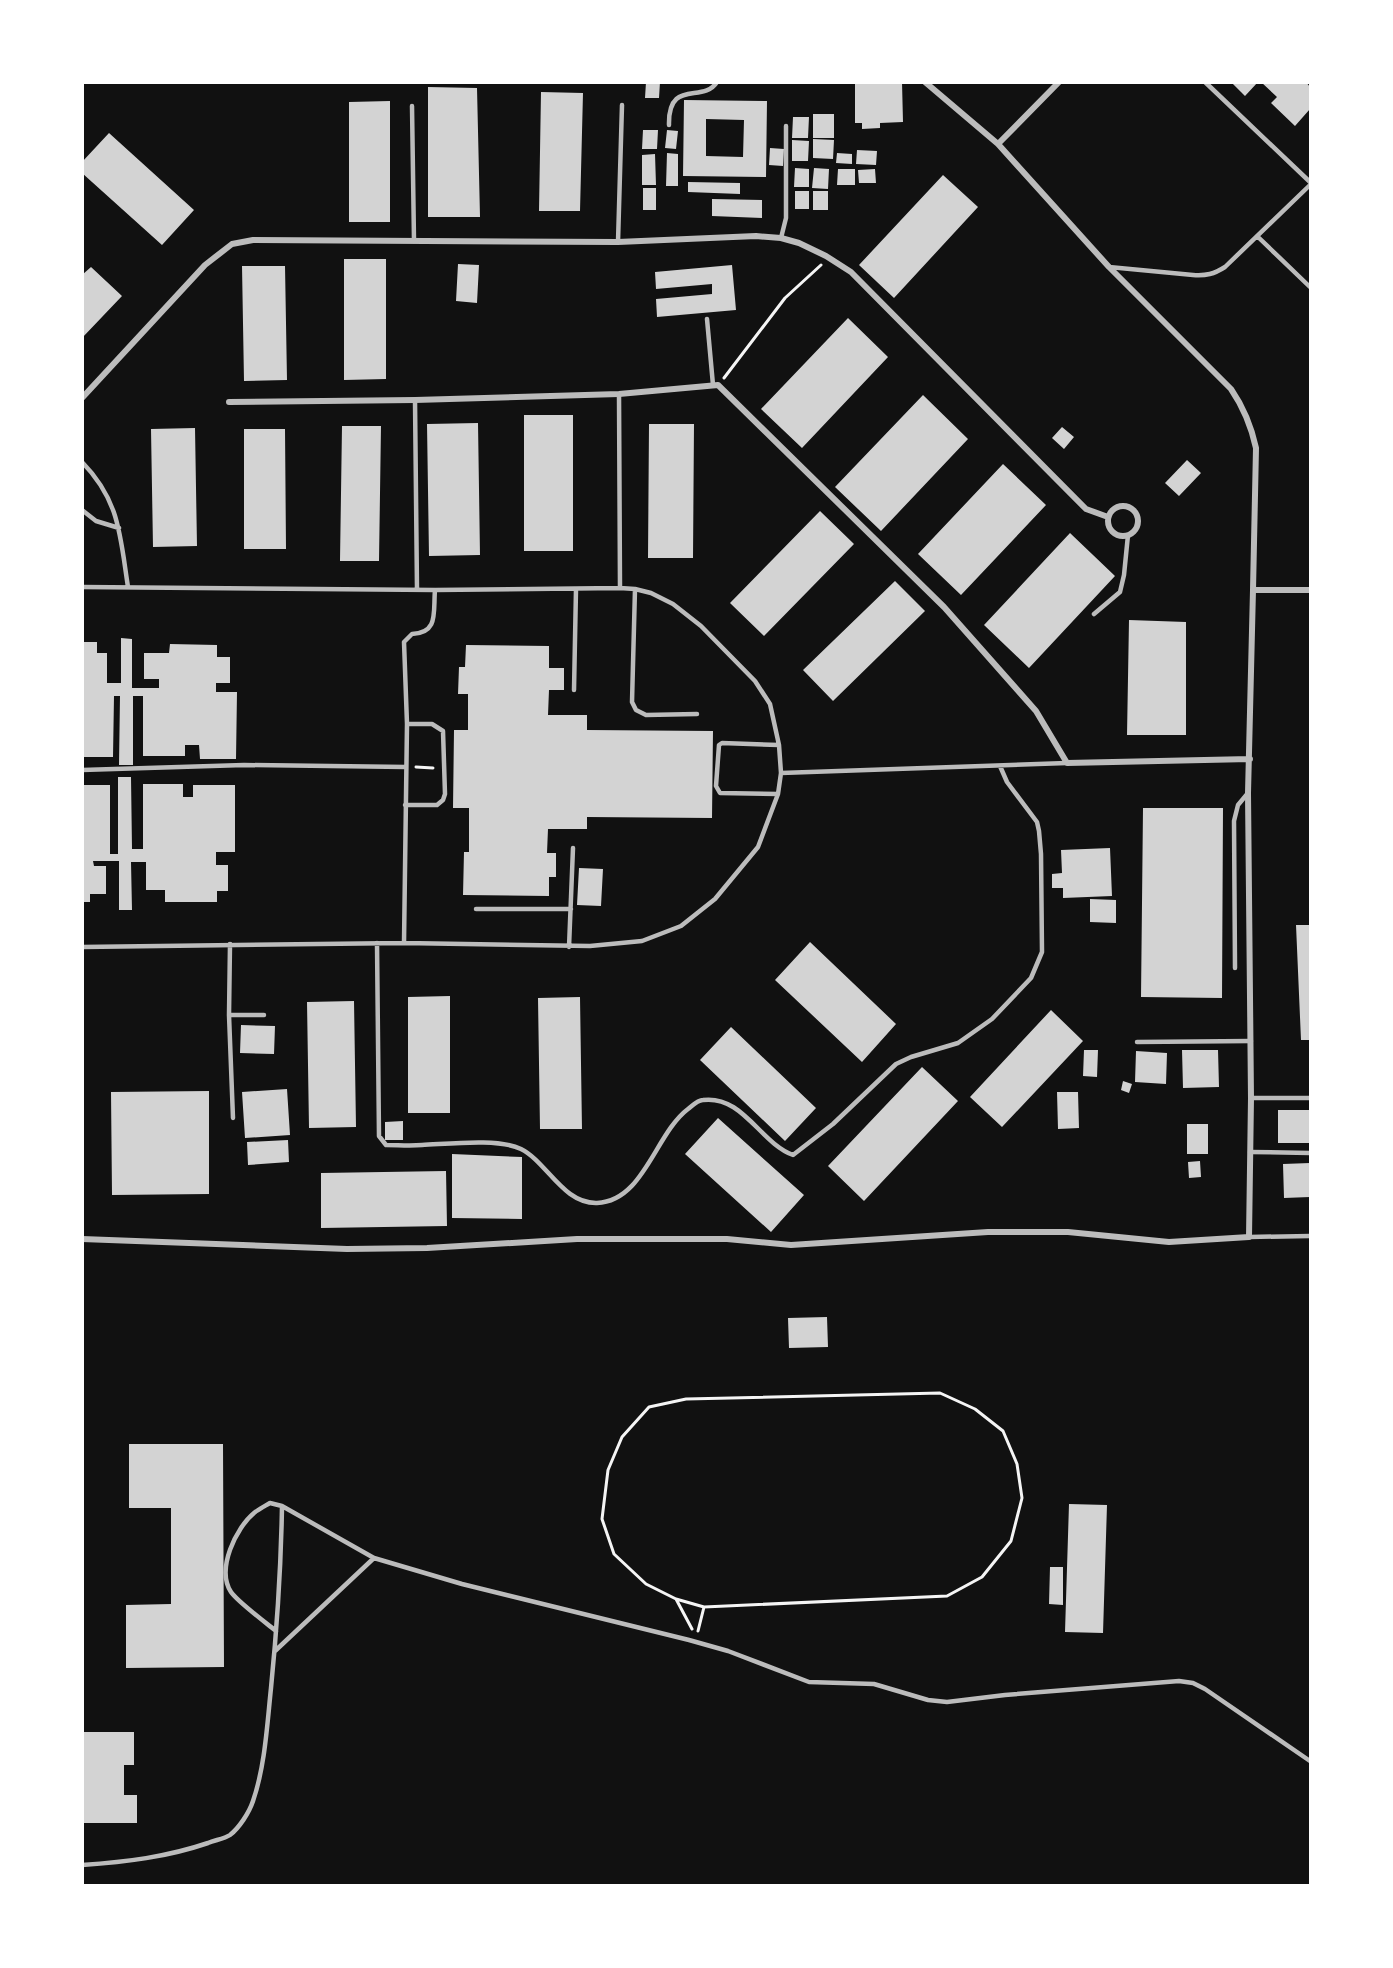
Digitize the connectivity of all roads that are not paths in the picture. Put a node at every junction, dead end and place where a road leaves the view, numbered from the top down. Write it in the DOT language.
graph roads {
  1 [pos="717,82"];
  2 [pos="925,82"];
  3 [pos="1059,82"];
  4 [pos="1205,82"];
  5 [pos="622,105"];
  6 [pos="412,106"];
  7 [pos="669,125"];
  8 [pos="786,126"];
  9 [pos="998,144"];
  10 [pos="1311,184"];
  11 [pos="1257,236"];
  12 [pos="781,238"];
  13 [pos="414,241"];
  14 [pos="618,242"];
  15 [pos="1109,267"];
  16 [pos="1311,287"];
  17 [pos="707,319"];
  18 [pos="716,385"];
  19 [pos="620,394"];
  20 [pos="82,398"];
  21 [pos="415,400"];
  22 [pos="230,402"];
  23 [pos="82,462"];
  24 [pos="82,510"];
  25 [pos="1108,518"];
  26 [pos="119,528"];
  27 [pos="1128,536"];
  28 [pos="128,586"];
  29 [pos="82,587"];
  30 [pos="620,588"];
  31 [pos="576,589"];
  32 [pos="634,589"];
  33 [pos="417,590"];
  34 [pos="435,590"];
  35 [pos="1253,590"];
  36 [pos="1311,590"];
  37 [pos="1094,614"];
  38 [pos="574,690"];
  39 [pos="696,714"];
  40 [pos="407,724"];
  41 [pos="779,745"];
  42 [pos="1250,759"];
  43 [pos="1067,763"];
  44 [pos="1000,766"];
  45 [pos="406,767"];
  46 [pos="82,770"];
  47 [pos="781,773"];
  48 [pos="1248,793"];
  49 [pos="778,794"];
  50 [pos="405,805"];
  51 [pos="573,848"];
  52 [pos="476,909"];
  53 [pos="571,909"];
  54 [pos="377,943"];
  55 [pos="404,943"];
  56 [pos="230,944"];
  57 [pos="82,947"];
  58 [pos="569,947"];
  59 [pos="1236,968"];
  60 [pos="264,1014"];
  61 [pos="229,1015"];
  62 [pos="1251,1041"];
  63 [pos="1137,1042"];
  64 [pos="1251,1098"];
  65 [pos="1311,1098"];
  66 [pos="233,1118"];
  67 [pos="1250,1152"];
  68 [pos="1311,1153"];
  69 [pos="1311,1236"];
  70 [pos="1249,1237"];
  71 [pos="82,1239"];
  72 [pos="282,1506"];
  73 [pos="374,1558"];
  74 [pos="276,1631"];
  75 [pos="274,1651"];
  76 [pos="1311,1761"];
  77 [pos="82,1865"];
  1 -- 7 [label="lane"];
  2 -- 9 [label="street"];
  3 -- 9 [label="street"];
  4 -- 10 [label="lane"];
  5 -- 14 [label="lane"];
  6 -- 13 [label="lane"];
  8 -- 12 [label="lane"];
  9 -- 15 [label="street"];
  10 -- 11 [label="lane"];
  11 -- 15 [label="lane"];
  11 -- 16 [label="lane"];
  12 -- 14 [label="street"];
  12 -- 25 [label="street"];
  13 -- 14 [label="street"];
  13 -- 20 [label="street"];
  15 -- 35 [label="street"];
  17 -- 18 [label="lane"];
  18 -- 19 [label="street"];
  18 -- 43 [label="street"];
  19 -- 21 [label="street"];
  19 -- 30 [label="lane"];
  21 -- 22 [label="street"];
  21 -- 33 [label="lane"];
  23 -- 26 [label="lane"];
  24 -- 26 [label="lane"];
  25 -- 27 [label="street"];
  25 -- 27 [label="street"];
  26 -- 28 [label="lane"];
  27 -- 37 [label="lane"];
  28 -- 29 [label="lane"];
  28 -- 33 [label="lane"];
  30 -- 31 [label="lane"];
  30 -- 32 [label="lane"];
  31 -- 34 [label="lane"];
  31 -- 38 [label="lane"];
  32 -- 39 [label="lane"];
  32 -- 41 [label="lane"];
  33 -- 34 [label="lane"];
  34 -- 40 [label="lane"];
  35 -- 36 [label="street"];
  35 -- 42 [label="street"];
  40 -- 45 [label="lane"];
  40 -- 50 [label="lane"];
  41 -- 47 [label="lane"];
  41 -- 49 [label="lane"];
  42 -- 43 [label="street"];
  42 -- 48 [label="street"];
  43 -- 44 [label="lane"];
  44 -- 47 [label="lane"];
  44 -- 54 [label="lane"];
  45 -- 46 [label="lane"];
  45 -- 50 [label="lane"];
  47 -- 49 [label="lane"];
  48 -- 59 [label="lane"];
  48 -- 62 [label="street"];
  49 -- 58 [label="lane"];
  50 -- 55 [label="lane"];
  51 -- 53 [label="lane"];
  52 -- 53 [label="lane"];
  53 -- 58 [label="lane"];
  54 -- 55 [label="lane"];
  54 -- 56 [label="lane"];
  55 -- 58 [label="lane"];
  56 -- 57 [label="lane"];
  56 -- 61 [label="lane"];
  60 -- 61 [label="lane"];
  61 -- 66 [label="lane"];
  62 -- 63 [label="lane"];
  62 -- 64 [label="street"];
  64 -- 65 [label="lane"];
  64 -- 67 [label="street"];
  67 -- 68 [label="lane"];
  67 -- 70 [label="street"];
  69 -- 70 [label="lane"];
  70 -- 71 [label="street"];
  72 -- 73 [label="lane"];
  72 -- 74 [label="lane"];
  72 -- 74 [label="lane"];
  73 -- 75 [label="lane"];
  73 -- 76 [label="lane"];
  74 -- 75 [label="lane"];
  75 -- 77 [label="lane"];
}
